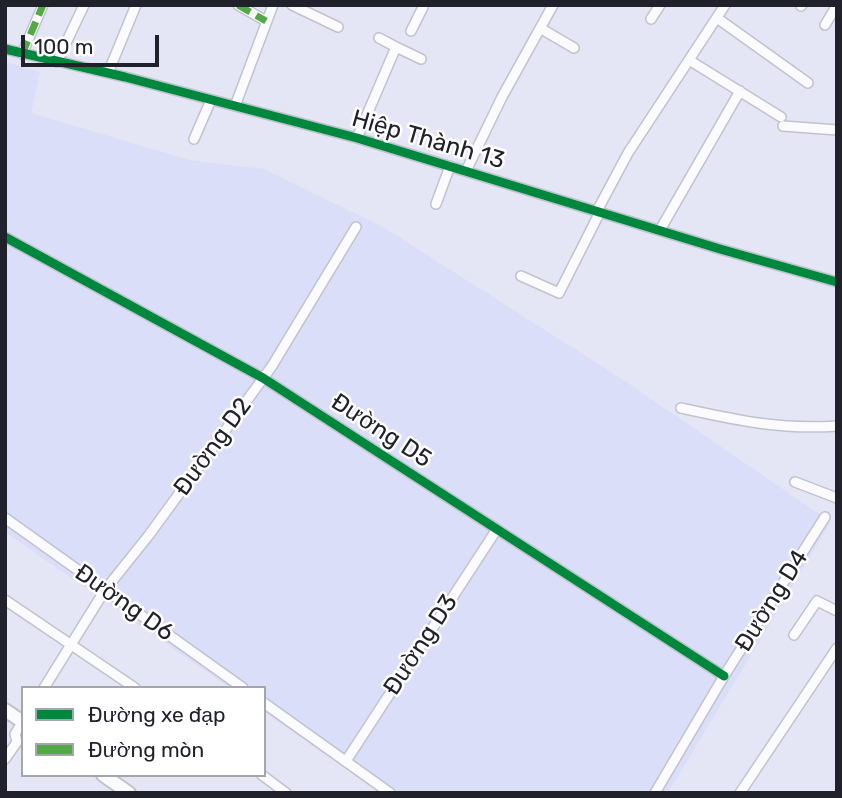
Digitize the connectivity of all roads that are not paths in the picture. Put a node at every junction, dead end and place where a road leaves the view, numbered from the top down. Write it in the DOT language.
graph roads {
  1 [pos="43,5"];
  2 [pos="84,5"];
  3 [pos="136,5"];
  4 [pos="238,5"];
  5 [pos="273,5"];
  6 [pos="292,5"];
  7 [pos="552,5"];
  8 [pos="660,5"];
  9 [pos="725,5"];
  10 [pos="837,5"];
  11 [pos="421,6"];
  12 [pos="717,18"];
  13 [pos="651,19"];
  14 [pos="266,21"];
  15 [pos="825,25"];
  16 [pos="338,27"];
  17 [pos="540,28"];
  18 [pos="411,32"];
  19 [pos="379,38"];
  20 [pos="396,47"];
  21 [pos="574,48"];
  22 [pos="5,49"];
  23 [pos="22,54"];
  24 [pos="421,59"];
  25 [pos="689,60"];
  26 [pos="57,62"];
  27 [pos="107,73"];
  28 [pos="808,83"];
  29 [pos="740,91"];
  30 [pos="211,100"];
  31 [pos="235,106"];
  32 [pos="837,130"];
  33 [pos="357,138"];
  34 [pos="194,139"];
  35 [pos="450,166"];
  36 [pos="466,171"];
  37 [pos="436,204"];
  38 [pos="599,212"];
  39 [pos="356,227"];
  40 [pos="660,230"];
  41 [pos="5,237"];
  42 [pos="521,276"];
  43 [pos="837,282"];
  44 [pos="263,378"];
  45 [pos="681,408"];
  46 [pos="837,426"];
  47 [pos="795,482"];
  48 [pos="837,498"];
  49 [pos="825,517"];
  50 [pos="5,519"];
  51 [pos="497,530"];
  52 [pos="105,590"];
  53 [pos="5,600"];
  54 [pos="837,611"];
  55 [pos="794,635"];
  56 [pos="72,644"];
  57 [pos="837,648"];
  58 [pos="724,676"];
  59 [pos="45,686"];
  60 [pos="132,686"];
  61 [pos="240,686"];
  62 [pos="266,704"];
  63 [pos="5,710"];
  64 [pos="21,721"];
  65 [pos="10,735"];
  66 [pos="5,759"];
  67 [pos="346,761"];
  68 [pos="106,777"];
  69 [pos="265,777"];
  70 [pos="129,793"];
  71 [pos="286,793"];
  72 [pos="390,793"];
  73 [pos="655,793"];
  74 [pos="740,793"];
  1 -- 23 [label="street"];
  2 -- 26 [label="street"];
  3 -- 27 [label="street"];
  4 -- 14 [label="street"];
  5 -- 14 [label="street"];
  6 -- 16 [label="street"];
  7 -- 17 [label="street"];
  8 -- 13 [label="street"];
  9 -- 12 [label="street"];
  10 -- 15 [label="street"];
  11 -- 18 [label="street"];
  12 -- 25 [label="street"];
  12 -- 28 [label="street"];
  14 -- 31 [label="street"];
  17 -- 21 [label="street"];
  17 -- 36 [label="street"];
  19 -- 20 [label="street"];
  20 -- 24 [label="street"];
  20 -- 33 [label="street"];
  22 -- 23 [label="street, Hiệp Thành 13"];
  23 -- 26 [label="street, Hiệp Thành 13"];
  25 -- 29 [label="street"];
  25 -- 38 [label="street"];
  26 -- 27 [label="street, Hiệp Thành 13"];
  27 -- 30 [label="street, Hiệp Thành 13"];
  29 -- 32 [label="street"];
  29 -- 40 [label="street"];
  30 -- 31 [label="street, Hiệp Thành 13"];
  30 -- 34 [label="street"];
  31 -- 33 [label="street, Hiệp Thành 13"];
  33 -- 35 [label="street, Hiệp Thành 13"];
  35 -- 36 [label="street, Hiệp Thành 13"];
  35 -- 37 [label="street"];
  36 -- 38 [label="street, Hiệp Thành 13"];
  38 -- 40 [label="street, Hiệp Thành 13"];
  38 -- 42 [label="street"];
  39 -- 44 [label="street, Đường D2"];
  40 -- 43 [label="street, Hiệp Thành 13"];
  41 -- 44 [label="street, Đường D5"];
  44 -- 51 [label="street, Đường D5"];
  44 -- 52 [label="street, Đường D2"];
  45 -- 46 [label="street"];
  47 -- 48 [label="street"];
  49 -- 58 [label="street, Đường D4"];
  50 -- 52 [label="street, Đường D6"];
  51 -- 58 [label="street, Đường D5"];
  51 -- 67 [label="street, Đường D3"];
  52 -- 56 [label="street, Đường D2"];
  52 -- 61 [label="street, Đường D6"];
  53 -- 56 [label="street"];
  54 -- 55 [label="street"];
  56 -- 59 [label="street, Đường D2"];
  56 -- 60 [label="street"];
  57 -- 74 [label="street"];
  58 -- 73 [label="street, Đường D4"];
  62 -- 67 [label="street"];
  63 -- 64 [label="main road"];
  65 -- 66 [label="street"];
  67 -- 72 [label="street"];
  68 -- 70 [label="main road"];
  69 -- 71 [label="street"];
}
